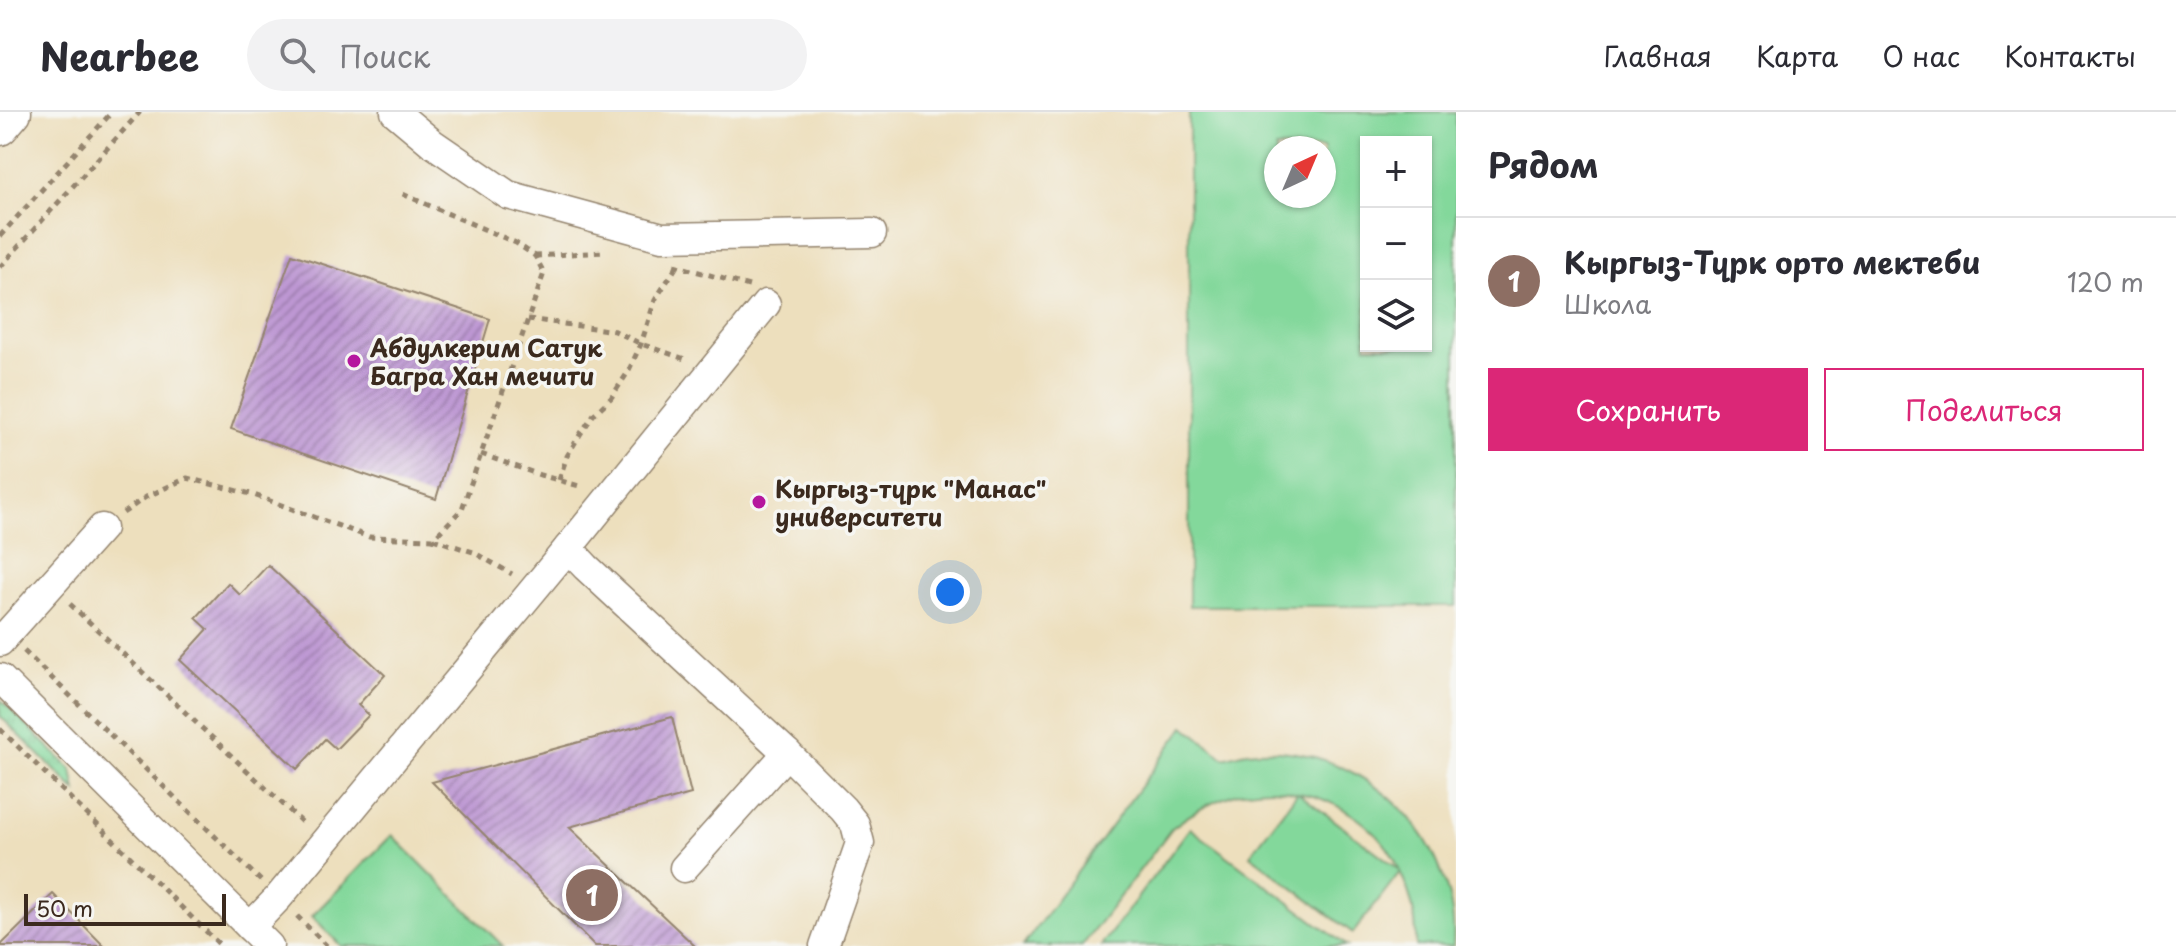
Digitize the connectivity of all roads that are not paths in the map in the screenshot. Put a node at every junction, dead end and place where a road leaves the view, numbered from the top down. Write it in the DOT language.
graph roads {
  1 [pos="13,112"];
  2 [pos="395,112"];
  3 [pos="0,127"];
  4 [pos="872,233"];
  5 [pos="766,304"];
  6 [pos="102,528"];
  7 [pos="568,548"];
  8 [pos="3,638"];
  9 [pos="0,678"];
  10 [pos="787,753"];
  11 [pos="684,868"];
  12 [pos="259,936"];
  13 [pos="824,946"];
  1 -- 3 [label="main road"];
  2 -- 4 [label="street"];
  5 -- 7 [label="street"];
  6 -- 8 [label="street"];
  7 -- 10 [label="street"];
  7 -- 12 [label="street"];
  9 -- 12 [label="street"];
  10 -- 11 [label="street"];
  10 -- 13 [label="street"];
}
